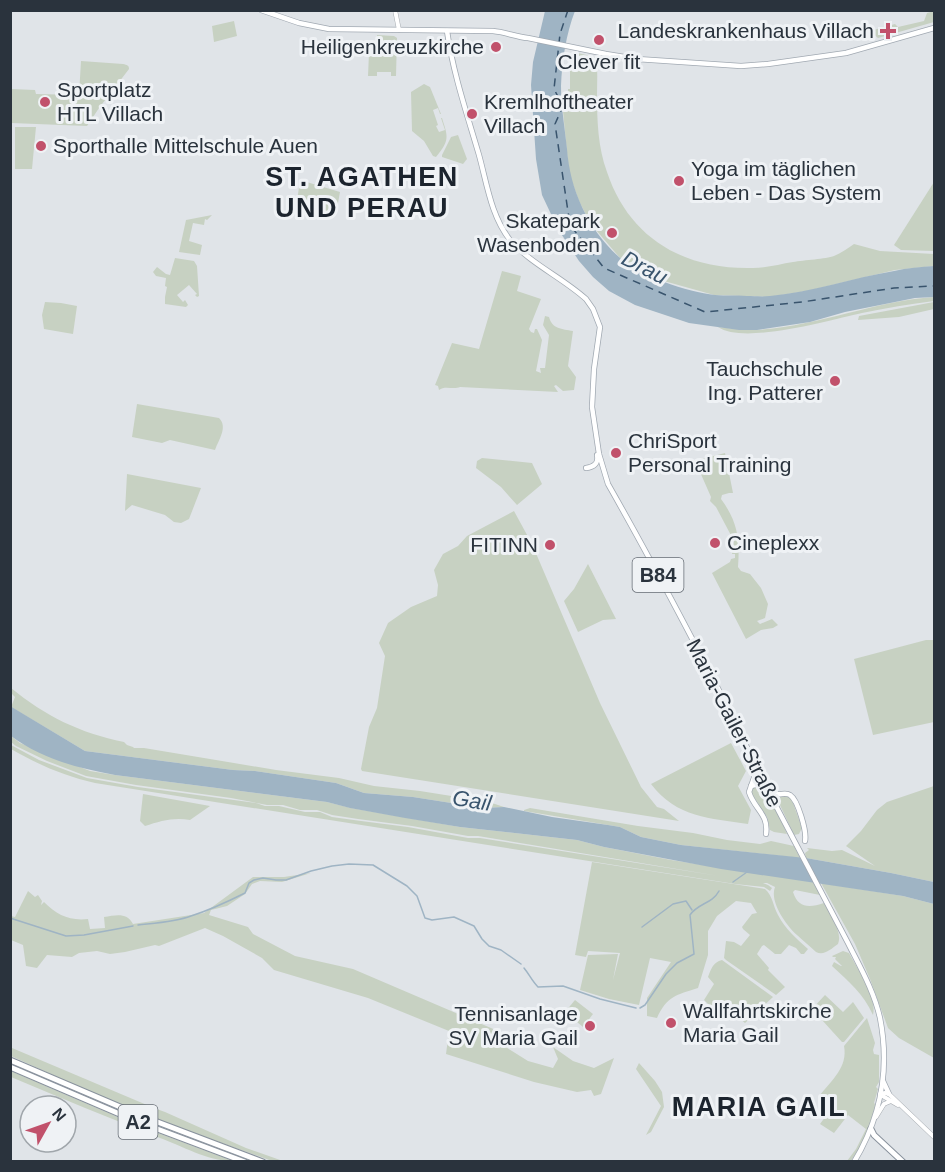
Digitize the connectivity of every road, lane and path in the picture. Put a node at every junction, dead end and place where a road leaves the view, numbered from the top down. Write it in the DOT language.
graph roads {
  1 [pos="261,10"];
  2 [pos="395,10"];
  3 [pos="934,28"];
  4 [pos="399,30"];
  5 [pos="447,31"];
  6 [pos="596,441"];
  7 [pos="586,468"];
  8 [pos="750,754"];
  9 [pos="751,786"];
  10 [pos="766,788"];
  11 [pos="782,794"];
  12 [pos="782,818"];
  13 [pos="766,834"];
  14 [pos="805,841"];
  15 [pos="10,1060"];
  16 [pos="10,1067"];
  17 [pos="883,1081"];
  18 [pos="880,1094"];
  19 [pos="890,1094"];
  20 [pos="892,1101"];
  21 [pos="902,1107"];
  22 [pos="876,1117"];
  23 [pos="870,1132"];
  24 [pos="934,1137"];
  25 [pos="245,1161"];
  26 [pos="263,1161"];
  27 [pos="854,1161"];
  28 [pos="903,1161"];
  1 -- 4 [label="main road"];
  2 -- 4 [label="main road"];
  3 -- 5 [label="main road"];
  4 -- 5 [label="main road"];
  5 -- 6 [label="main road, Maria-Gailer-Straße / B84"];
  6 -- 7 [label="main road"];
  6 -- 8 [label="main road, Maria-Gailer-Straße / B84"];
  8 -- 9 [label="main road"];
  8 -- 10 [label="main road, Maria-Gailer-Straße / B84"];
  9 -- 10 [label="main road"];
  9 -- 13 [label="main road"];
  10 -- 11 [label="main road"];
  10 -- 12 [label="main road, Maria-Gailer-Straße / B84"];
  11 -- 12 [label="main road"];
  11 -- 14 [label="main road"];
  12 -- 17 [label="main road, Maria-Gailer-Straße / B84"];
  15 -- 26 [label="highway, A2"];
  16 -- 25 [label="highway, A2"];
  17 -- 18 [label="main road, Maria-Gailer-Straße / B84"];
  17 -- 19 [label="main road, B84"];
  18 -- 19 [label="main road"];
  18 -- 20 [label="main road"];
  18 -- 22 [label="main road, Maria-Gailer-Straße / B84"];
  19 -- 21 [label="main road"];
  20 -- 21 [label="main road"];
  20 -- 22 [label="main road"];
  21 -- 24 [label="main road"];
  22 -- 23 [label="main road, Maria-Gailer-Straße / B84"];
  23 -- 27 [label="main road, B84"];
  23 -- 28 [label="highway"];
}
